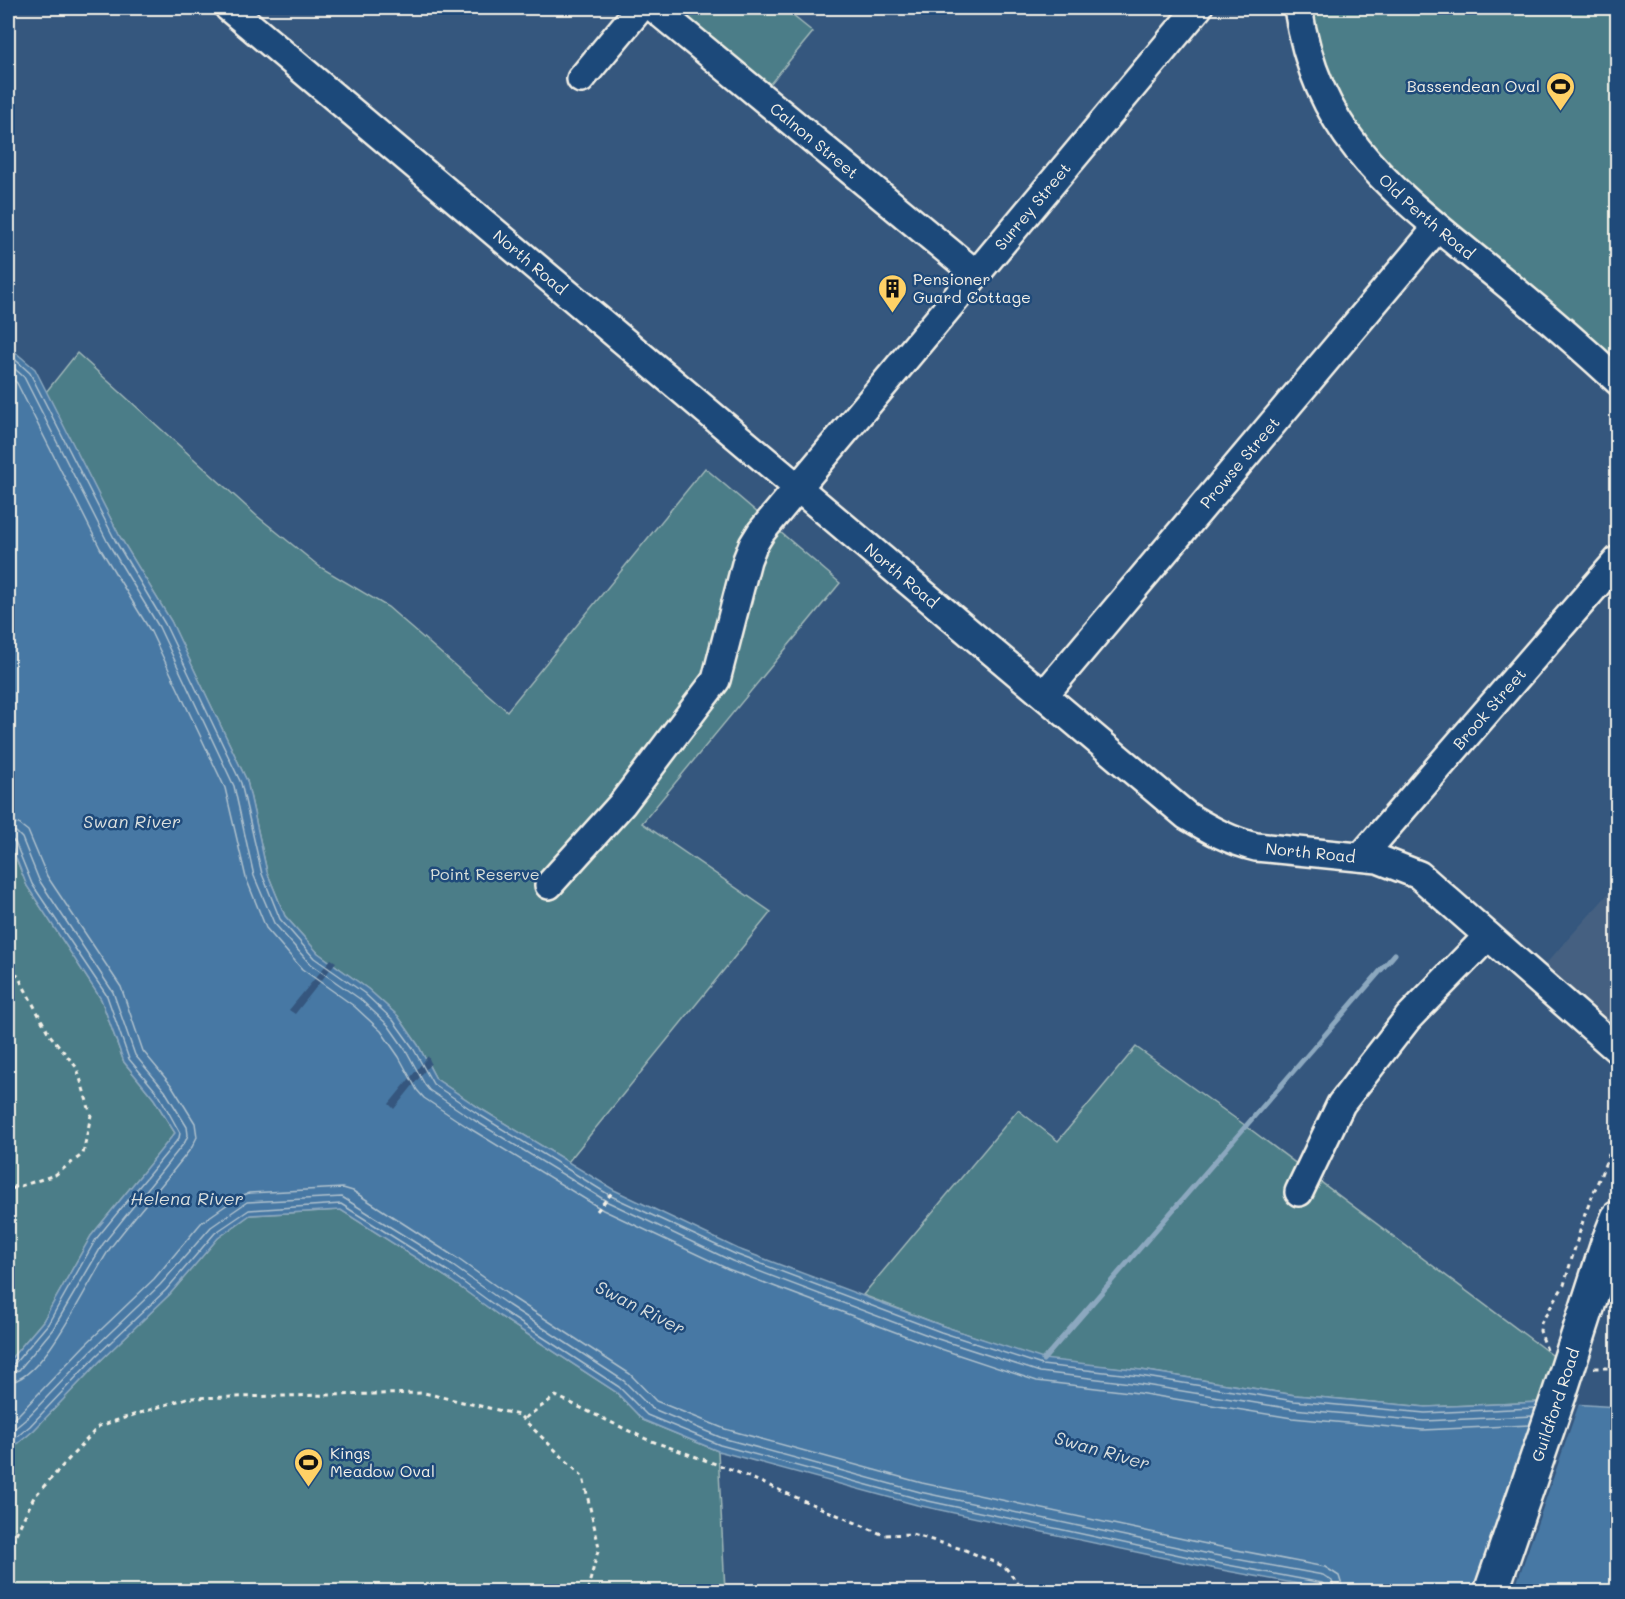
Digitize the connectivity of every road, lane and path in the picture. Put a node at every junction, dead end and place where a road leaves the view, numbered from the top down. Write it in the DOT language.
graph roads {
  1 [pos="640,8"];
  2 [pos="654,8"];
  3 [pos="1198,8"];
  4 [pos="1298,8"];
  5 [pos="245,12"];
  6 [pos="581,79"];
  7 [pos="1437,228"];
  8 [pos="976,274"];
  9 [pos="1617,381"];
  10 [pos="797,487"];
  11 [pos="1617,560"];
  12 [pos="1044,695"];
  13 [pos="1361,856"];
  14 [pos="549,885"];
  15 [pos="1488,936"];
  16 [pos="8,967"];
  17 [pos="1617,1050"];
  18 [pos="1617,1132"];
  19 [pos="8,1190"];
  20 [pos="614,1190"];
  21 [pos="1299,1192"];
  22 [pos="597,1210"];
  23 [pos="1585,1214"];
  24 [pos="1613,1230"];
  25 [pos="525,1418"];
  26 [pos="8,1550"];
  27 [pos="587,1592"];
  28 [pos="1022,1592"];
  29 [pos="1491,1592"];
  1 -- 6 [label="street"];
  2 -- 8 [label="street, Calnon Street"];
  3 -- 8 [label="street, Surrey Street"];
  4 -- 7 [label="street, Old Perth Road"];
  5 -- 10 [label="street, North Road"];
  7 -- 9 [label="street, Old Perth Road"];
  7 -- 12 [label="street, Prowse Street"];
  8 -- 10 [label="street, Surrey Street"];
  10 -- 12 [label="street, North Road"];
  10 -- 14 [label="street, Surrey Street"];
  11 -- 13 [label="street, Brook Street"];
  12 -- 13 [label="street, North Road"];
  13 -- 15 [label="street, North Road"];
  15 -- 17 [label="street, North Road"];
  15 -- 21 [label="street"];
  16 -- 19 [label="path"];
  18 -- 23 [label="path"];
  20 -- 22 [label="path"];
  24 -- 29 [label="highway, Guildford Road, bridge"];
  25 -- 28 [label="path"];
  26 -- 27 [label="path"];
}
